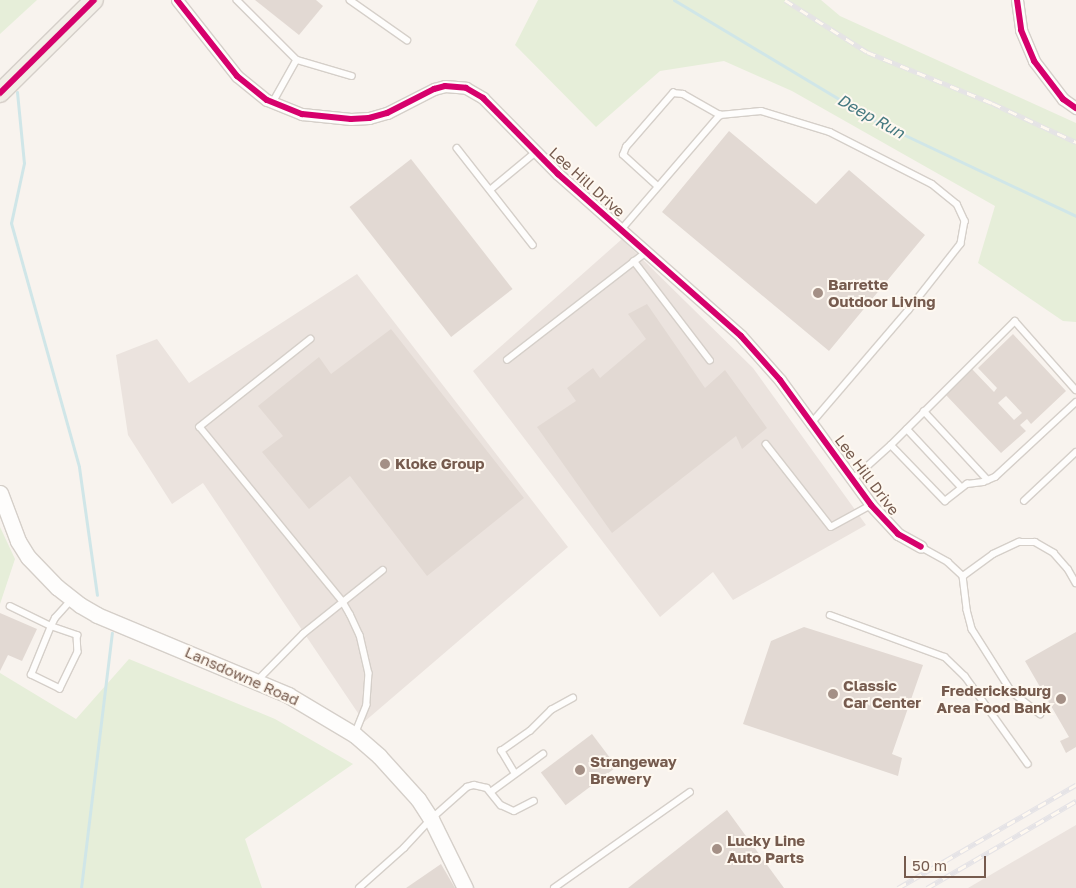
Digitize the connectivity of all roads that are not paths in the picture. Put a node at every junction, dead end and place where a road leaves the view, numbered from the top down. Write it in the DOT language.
graph roads {
  1 [pos="94,0"];
  2 [pos="177,0"];
  3 [pos="237,0"];
  4 [pos="350,0"];
  5 [pos="1017,0"];
  6 [pos="407,40"];
  7 [pos="297,60"];
  8 [pos="352,76"];
  9 [pos="0,93"];
  10 [pos="273,103"];
  11 [pos="1076,108"];
  12 [pos="720,115"];
  13 [pos="457,148"];
  14 [pos="536,152"];
  15 [pos="658,187"];
  16 [pos="490,190"];
  17 [pos="621,230"];
  18 [pos="533,245"];
  19 [pos="646,252"];
  20 [pos="634,261"];
  21 [pos="311,339"];
  22 [pos="507,360"];
  23 [pos="710,360"];
  24 [pos="1076,390"];
  25 [pos="1076,402"];
  26 [pos="924,411"];
  27 [pos="812,423"];
  28 [pos="907,429"];
  29 [pos="766,444"];
  30 [pos="892,445"];
  31 [pos="1076,452"];
  32 [pos="853,479"];
  33 [pos="988,480"];
  34 [pos="962,487"];
  35 [pos="0,493"];
  36 [pos="1024,501"];
  37 [pos="871,506"];
  38 [pos="921,547"];
  39 [pos="383,570"];
  40 [pos="963,576"];
  41 [pos="1076,583"];
  42 [pos="72,599"];
  43 [pos="343,602"];
  44 [pos="10,606"];
  45 [pos="830,615"];
  46 [pos="51,626"];
  47 [pos="257,681"];
  48 [pos="573,698"];
  49 [pos="1040,714"];
  50 [pos="355,735"];
  51 [pos="543,754"];
  52 [pos="1028,764"];
  53 [pos="515,774"];
  54 [pos="492,791"];
  55 [pos="690,792"];
  56 [pos="534,801"];
  57 [pos="431,819"];
  58 [pos="359,888"];
  59 [pos="465,888"];
  60 [pos="554,888"];
  1 -- 9 [label="main road"];
  2 -- 10 [label="street, Lee Hill Drive"];
  3 -- 7 [label="lane"];
  4 -- 6 [label="lane"];
  5 -- 11 [label="street"];
  7 -- 8 [label="lane"];
  7 -- 10 [label="lane"];
  10 -- 14 [label="street, Lee Hill Drive"];
  12 -- 15 [label="lane"];
  12 -- 15 [label="lane"];
  12 -- 27 [label="lane"];
  13 -- 16 [label="lane"];
  14 -- 16 [label="lane"];
  14 -- 17 [label="street, Lee Hill Drive"];
  15 -- 17 [label="lane"];
  16 -- 18 [label="lane"];
  17 -- 19 [label="street, Lee Hill Drive"];
  19 -- 20 [label="lane"];
  19 -- 27 [label="street, Lee Hill Drive"];
  20 -- 22 [label="lane"];
  20 -- 23 [label="lane"];
  21 -- 43 [label="lane"];
  24 -- 26 [label="lane"];
  25 -- 33 [label="lane"];
  26 -- 28 [label="lane"];
  26 -- 33 [label="lane"];
  27 -- 32 [label="street, Lee Hill Drive"];
  28 -- 30 [label="lane"];
  28 -- 34 [label="lane"];
  29 -- 37 [label="lane"];
  30 -- 32 [label="lane"];
  30 -- 34 [label="lane"];
  31 -- 36 [label="lane"];
  32 -- 37 [label="street, Lee Hill Drive"];
  33 -- 34 [label="lane"];
  35 -- 42 [label="main road, Lansdowne Road"];
  37 -- 38 [label="street, Lee Hill Drive"];
  38 -- 40 [label="lane"];
  39 -- 43 [label="lane"];
  40 -- 41 [label="lane"];
  40 -- 49 [label="lane"];
  42 -- 46 [label="lane"];
  42 -- 47 [label="main road, Lansdowne Road"];
  43 -- 47 [label="lane"];
  43 -- 50 [label="lane"];
  44 -- 46 [label="lane"];
  45 -- 52 [label="lane"];
  46 -- 46 [label="lane"];
  47 -- 50 [label="main road, Lansdowne Road"];
  48 -- 53 [label="lane"];
  50 -- 57 [label="main road, Lansdowne Road"];
  51 -- 53 [label="lane"];
  53 -- 54 [label="lane"];
  54 -- 56 [label="lane"];
  54 -- 57 [label="lane"];
  55 -- 60 [label="lane"];
  57 -- 58 [label="lane"];
  57 -- 59 [label="main road, Lansdowne Road"];
}
